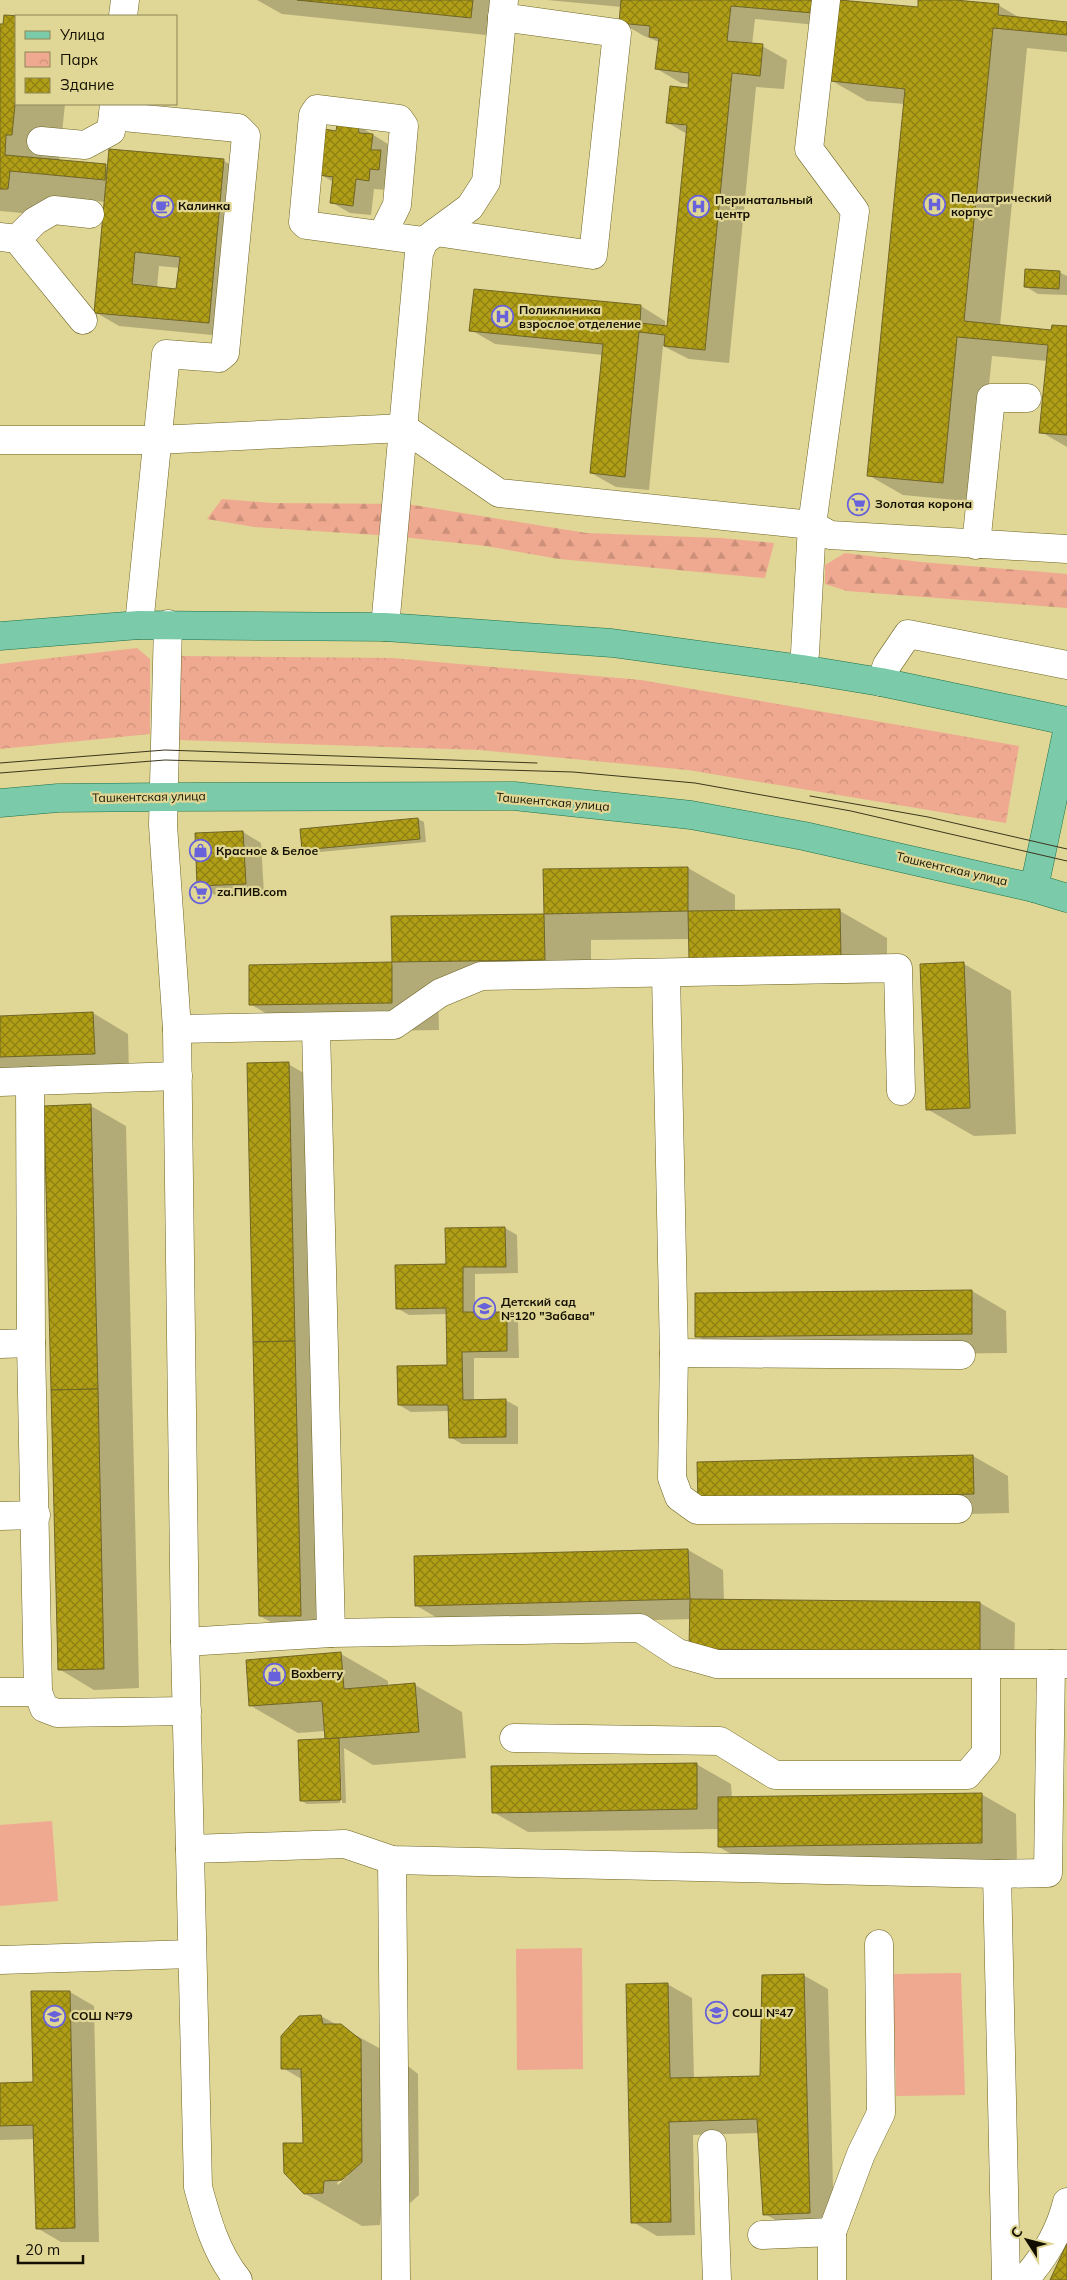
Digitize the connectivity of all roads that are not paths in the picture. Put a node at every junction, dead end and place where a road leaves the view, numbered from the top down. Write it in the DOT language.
graph roads {
  1 [pos="125,0"];
  2 [pos="826,0"];
  3 [pos="503,9"];
  4 [pos="124,15"];
  5 [pos="114,110"];
  6 [pos="41,142"];
  7 [pos="90,214"];
  8 [pos="382,235"];
  9 [pos="430,236"];
  10 [pos="9,238"];
  11 [pos="82,320"];
  12 [pos="1027,398"];
  13 [pos="404,428"];
  14 [pos="0,440"];
  15 [pos="156,440"];
  16 [pos="812,526"];
  17 [pos="976,545"];
  18 [pos="1067,549"];
  19 [pos="168,624"];
  20 [pos="139,625"];
  21 [pos="385,627"];
  22 [pos="0,636"];
  23 [pos="1067,665"];
  24 [pos="802,669"];
  25 [pos="881,682"];
  26 [pos="1067,721"];
  27 [pos="1067,732"];
  28 [pos="164,797"];
  29 [pos="0,803"];
  30 [pos="1034,888"];
  31 [pos="1067,898"];
  32 [pos="666,974"];
  33 [pos="316,1028"];
  34 [pos="177,1029"];
  35 [pos="178,1076"];
  36 [pos="0,1082"];
  37 [pos="30,1082"];
  38 [pos="901,1091"];
  39 [pos="31,1343"];
  40 [pos="0,1344"];
  41 [pos="674,1353"];
  42 [pos="961,1355"];
  43 [pos="958,1509"];
  44 [pos="0,1516"];
  45 [pos="36,1516"];
  46 [pos="331,1633"];
  47 [pos="185,1642"];
  48 [pos="986,1664"];
  49 [pos="1059,1664"];
  50 [pos="0,1692"];
  51 [pos="38,1692"];
  52 [pos="187,1711"];
  53 [pos="514,1738"];
  54 [pos="190,1849"];
  55 [pos="392,1860"];
  56 [pos="997,1874"];
  57 [pos="879,1944"];
  58 [pos="192,1954"];
  59 [pos="0,1960"];
  60 [pos="712,2144"];
  61 [pos="1067,2202"];
  62 [pos="832,2232"];
  63 [pos="762,2235"];
  64 [pos="238,2280"];
  65 [pos="396,2280"];
  66 [pos="717,2280"];
  67 [pos="832,2280"];
  68 [pos="1006,2280"];
  69 [pos="1024,2280"];
  1 -- 4 [label="street"];
  2 -- 16 [label="street"];
  3 -- 9 [label="street"];
  3 -- 9 [label="street"];
  5 -- 6 [label="street"];
  5 -- 15 [label="street"];
  7 -- 10 [label="street"];
  8 -- 8 [label="street"];
  8 -- 9 [label="street"];
  9 -- 13 [label="street"];
  10 -- 11 [label="street"];
  12 -- 17 [label="street"];
  13 -- 15 [label="street"];
  13 -- 16 [label="street"];
  13 -- 21 [label="street"];
  14 -- 15 [label="street"];
  15 -- 20 [label="street"];
  16 -- 17 [label="street"];
  16 -- 24 [label="street"];
  17 -- 18 [label="street"];
  19 -- 20 [label="main road"];
  19 -- 21 [label="main road"];
  19 -- 28 [label="street"];
  20 -- 22 [label="main road"];
  21 -- 24 [label="main road"];
  23 -- 25 [label="street"];
  24 -- 25 [label="main road"];
  25 -- 26 [label="main road"];
  27 -- 30 [label="main road"];
  28 -- 29 [label="main road, Ташкентская улица"];
  28 -- 30 [label="main road, Ташкентская улица"];
  28 -- 34 [label="street"];
  30 -- 31 [label="main road, Ташкентская улица"];
  32 -- 33 [label="street"];
  32 -- 38 [label="street"];
  32 -- 41 [label="street"];
  33 -- 34 [label="street"];
  33 -- 46 [label="street"];
  34 -- 35 [label="street"];
  35 -- 37 [label="street"];
  35 -- 47 [label="street"];
  36 -- 37 [label="street"];
  37 -- 39 [label="street"];
  39 -- 40 [label="street"];
  39 -- 45 [label="street"];
  41 -- 42 [label="street"];
  41 -- 43 [label="street"];
  44 -- 45 [label="street"];
  45 -- 51 [label="street"];
  46 -- 47 [label="street"];
  46 -- 48 [label="street"];
  47 -- 52 [label="street"];
  48 -- 49 [label="street"];
  48 -- 53 [label="street"];
  49 -- 56 [label="street"];
  50 -- 51 [label="street"];
  51 -- 52 [label="street"];
  52 -- 54 [label="street"];
  54 -- 55 [label="street"];
  54 -- 58 [label="street"];
  55 -- 56 [label="street"];
  55 -- 65 [label="street"];
  56 -- 68 [label="street"];
  57 -- 62 [label="street"];
  58 -- 59 [label="street"];
  58 -- 64 [label="street"];
  60 -- 66 [label="street"];
  61 -- 69 [label="street"];
  62 -- 63 [label="street"];
  62 -- 67 [label="street"];
}
